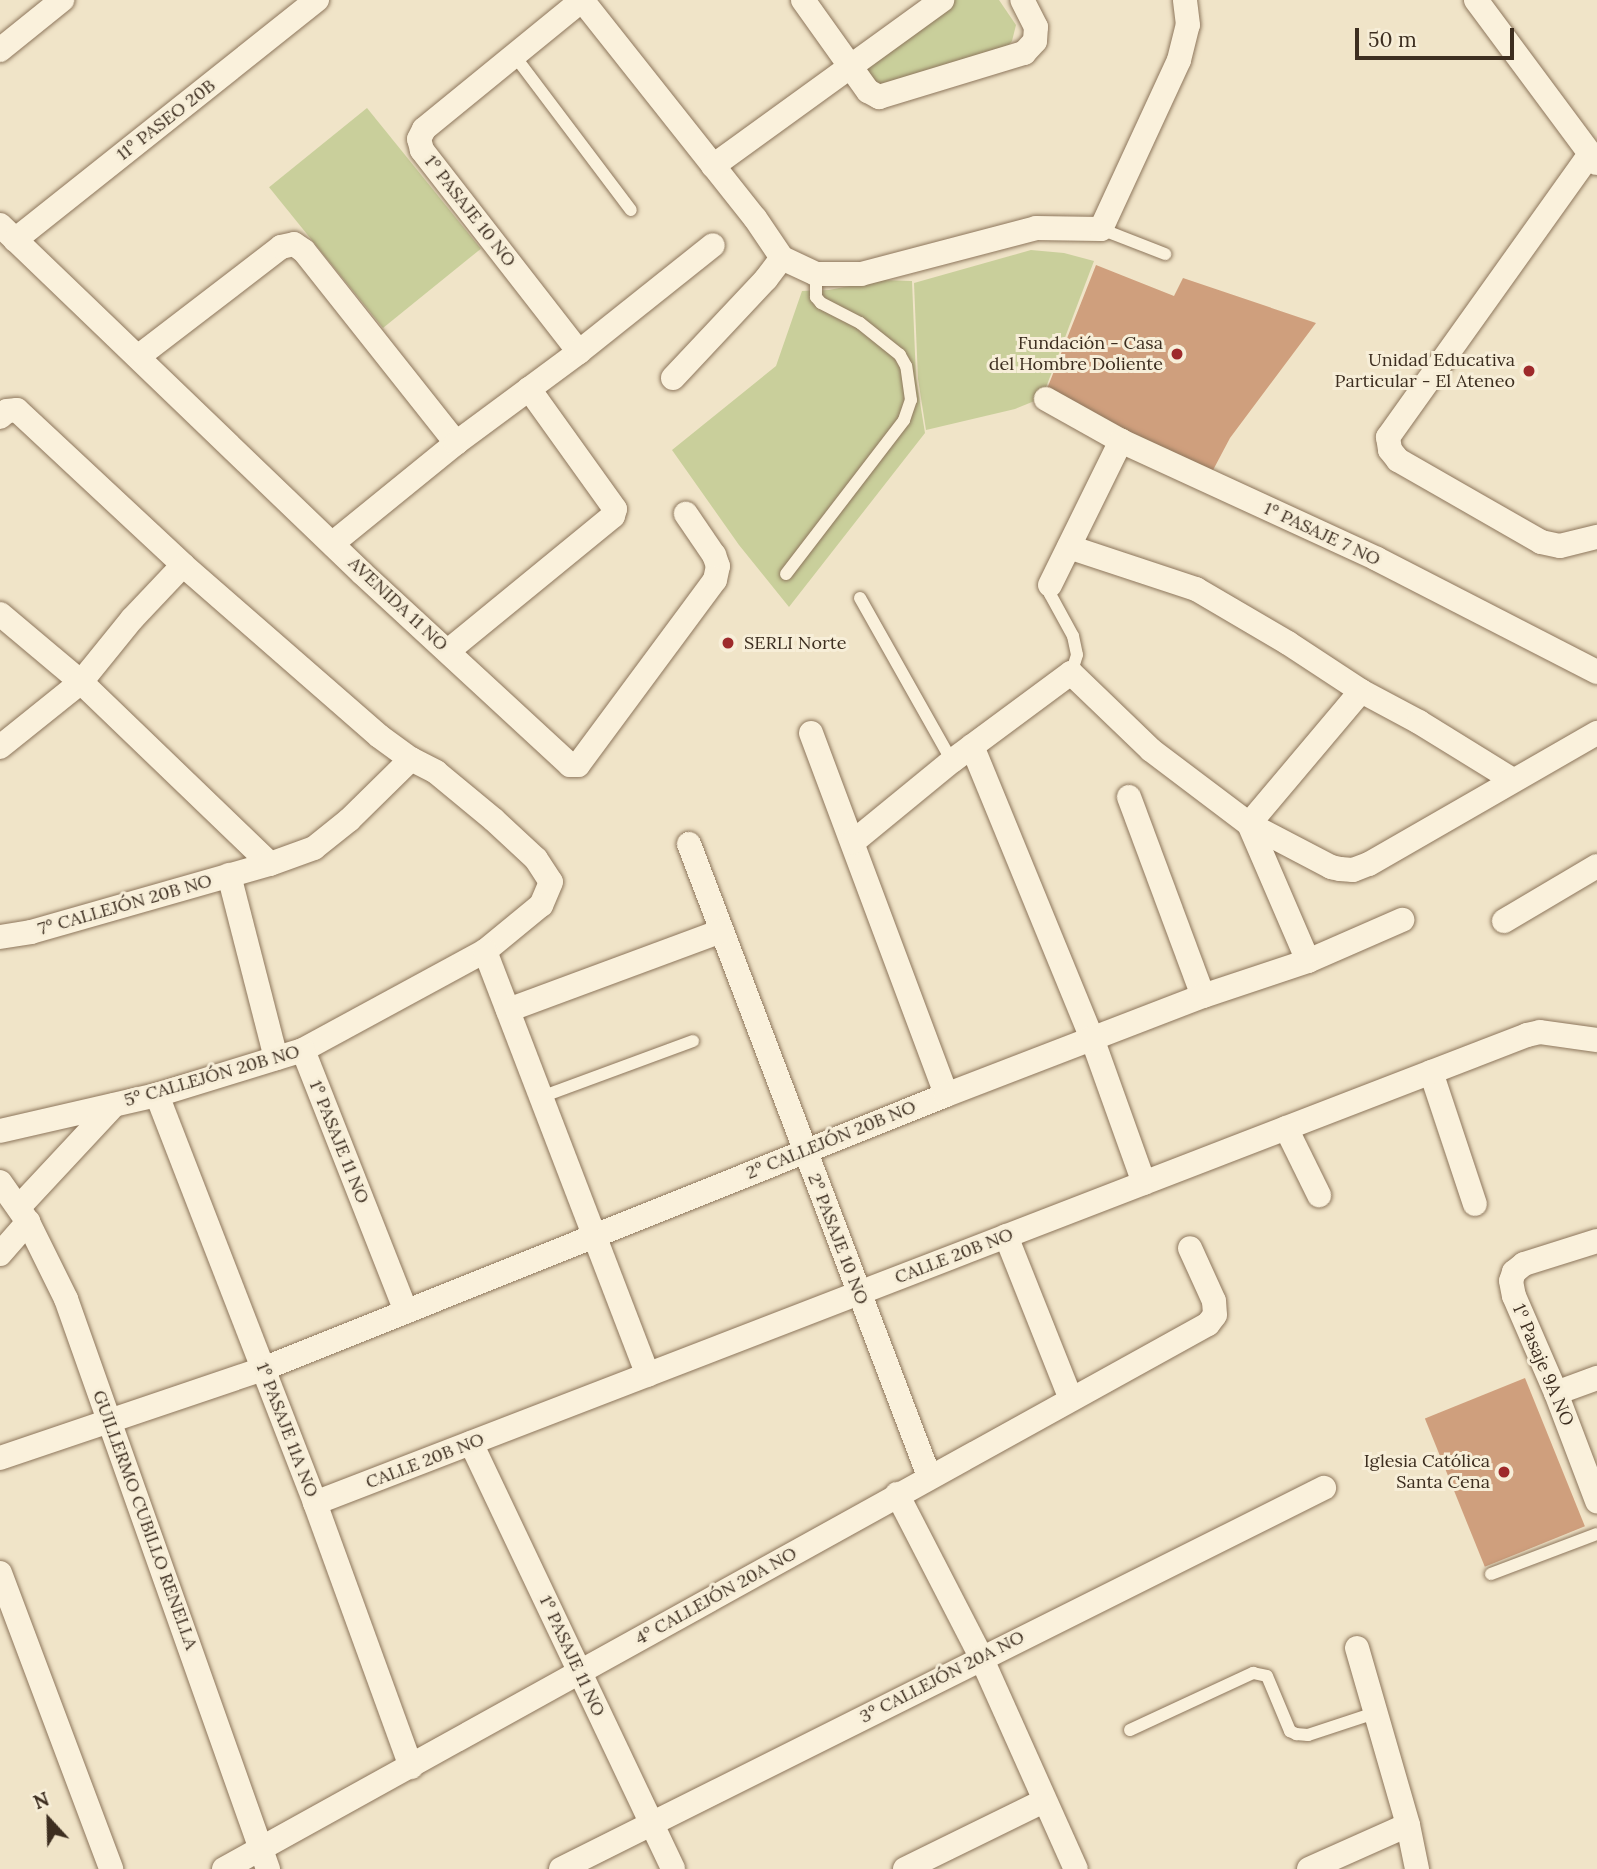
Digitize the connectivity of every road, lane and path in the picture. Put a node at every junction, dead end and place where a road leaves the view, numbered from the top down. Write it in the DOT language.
graph roads {
  1 [pos="62,0"];
  2 [pos="317,0"];
  3 [pos="582,0"];
  4 [pos="803,0"];
  5 [pos="942,0"];
  6 [pos="1022,0"];
  7 [pos="1185,0"];
  8 [pos="1476,0"];
  9 [pos="0,50"];
  10 [pos="514,55"];
  11 [pos="853,67"];
  12 [pos="1594,159"];
  13 [pos="713,166"];
  14 [pos="631,210"];
  15 [pos="1101,229"];
  16 [pos="8,232"];
  17 [pos="713,245"];
  18 [pos="1165,254"];
  19 [pos="782,258"];
  20 [pos="816,274"];
  21 [pos="579,352"];
  22 [pos="139,356"];
  23 [pos="673,378"];
  24 [pos="528,388"];
  25 [pos="1046,399"];
  26 [pos="0,417"];
  27 [pos="1121,441"];
  28 [pos="456,443"];
  29 [pos="686,514"];
  30 [pos="1597,537"];
  31 [pos="333,543"];
  32 [pos="1069,547"];
  33 [pos="183,565"];
  34 [pos="786,574"];
  35 [pos="1050,585"];
  36 [pos="860,598"];
  37 [pos="0,614"];
  38 [pos="448,651"];
  39 [pos="1597,672"];
  40 [pos="1071,673"];
  41 [pos="81,682"];
  42 [pos="1361,691"];
  43 [pos="811,733"];
  44 [pos="1597,733"];
  45 [pos="972,746"];
  46 [pos="0,747"];
  47 [pos="411,759"];
  48 [pos="952,761"];
  49 [pos="1513,780"];
  50 [pos="1129,797"];
  51 [pos="1249,824"];
  52 [pos="853,842"];
  53 [pos="689,844"];
  54 [pos="270,864"];
  55 [pos="1597,866"];
  56 [pos="229,875"];
  57 [pos="1402,920"];
  58 [pos="1504,921"];
  59 [pos="721,931"];
  60 [pos="0,937"];
  61 [pos="485,951"];
  62 [pos="1308,961"];
  63 [pos="1203,996"];
  64 [pos="508,1010"];
  65 [pos="1092,1038"];
  66 [pos="1597,1040"];
  67 [pos="693,1041"];
  68 [pos="303,1051"];
  69 [pos="276,1058"];
  70 [pos="1431,1072"];
  71 [pos="157,1095"];
  72 [pos="946,1095"];
  73 [pos="541,1097"];
  74 [pos="114,1105"];
  75 [pos="1286,1128"];
  76 [pos="0,1130"];
  77 [pos="805,1151"];
  78 [pos="0,1182"];
  79 [pos="1144,1182"];
  80 [pos="1319,1195"];
  81 [pos="1475,1203"];
  82 [pos="23,1214"];
  83 [pos="594,1236"];
  84 [pos="1006,1236"];
  85 [pos="1597,1241"];
  86 [pos="1191,1248"];
  87 [pos="0,1254"];
  88 [pos="859,1293"];
  89 [pos="406,1311"];
  90 [pos="263,1369"];
  91 [pos="648,1375"];
  92 [pos="1597,1378"];
  93 [pos="1556,1392"];
  94 [pos="1071,1399"];
  95 [pos="110,1421"];
  96 [pos="471,1443"];
  97 [pos="0,1458"];
  98 [pos="929,1476"];
  99 [pos="1324,1488"];
  100 [pos="897,1494"];
  101 [pos="1597,1501"];
  102 [pos="315,1503"];
  103 [pos="1597,1534"];
  104 [pos="0,1573"];
  105 [pos="1491,1574"];
  106 [pos="1357,1648"];
  107 [pos="981,1657"];
  108 [pos="580,1673"];
  109 [pos="1375,1713"];
  110 [pos="1130,1730"];
  111 [pos="411,1767"];
  112 [pos="1044,1801"];
  113 [pos="652,1824"];
  114 [pos="1408,1825"];
  115 [pos="265,1859"];
  116 [pos="111,1869"];
  117 [pos="224,1869"];
  118 [pos="561,1869"];
  119 [pos="673,1869"];
  120 [pos="905,1869"];
  121 [pos="1076,1869"];
  122 [pos="1308,1869"];
  123 [pos="1417,1869"];
  1 -- 9 [label="street"];
  2 -- 16 [label="street, 11° PASEO 20B"];
  3 -- 10 [label="street, 1° PASAJE 10 NO"];
  3 -- 13 [label="street"];
  4 -- 11 [label="street"];
  5 -- 11 [label="street"];
  6 -- 11 [label="street"];
  7 -- 15 [label="street"];
  8 -- 12 [label="street"];
  10 -- 14 [label="lane"];
  10 -- 21 [label="street, 1° PASAJE 10 NO"];
  11 -- 13 [label="street"];
  12 -- 30 [label="street"];
  13 -- 19 [label="street"];
  15 -- 18 [label="lane"];
  15 -- 20 [label="street"];
  16 -- 22 [label="street, AVENIDA 11 NO"];
  17 -- 21 [label="street"];
  19 -- 20 [label="street"];
  19 -- 23 [label="street"];
  20 -- 34 [label="lane"];
  21 -- 24 [label="street"];
  22 -- 28 [label="street"];
  22 -- 31 [label="street, AVENIDA 11 NO"];
  24 -- 28 [label="street"];
  24 -- 38 [label="street"];
  25 -- 27 [label="street, 1° PASAJE 7 NO"];
  26 -- 33 [label="street"];
  27 -- 32 [label="street"];
  27 -- 39 [label="street, 1° PASAJE 7 NO"];
  28 -- 31 [label="street"];
  29 -- 38 [label="street, AVENIDA 11 NO"];
  31 -- 38 [label="street, AVENIDA 11 NO"];
  32 -- 35 [label="street"];
  32 -- 42 [label="street"];
  33 -- 41 [label="street"];
  33 -- 47 [label="street"];
  35 -- 40 [label="lane"];
  36 -- 48 [label="lane"];
  37 -- 41 [label="street"];
  40 -- 45 [label="street"];
  40 -- 51 [label="street"];
  41 -- 46 [label="street"];
  41 -- 54 [label="street"];
  42 -- 49 [label="street"];
  42 -- 51 [label="street"];
  43 -- 52 [label="street"];
  44 -- 49 [label="street"];
  45 -- 48 [label="street"];
  45 -- 65 [label="street"];
  47 -- 54 [label="street"];
  47 -- 61 [label="street, 5° CALLEJÓN 20B NO"];
  48 -- 52 [label="street"];
  49 -- 51 [label="street"];
  50 -- 63 [label="street"];
  51 -- 62 [label="street"];
  52 -- 72 [label="street"];
  53 -- 59 [label="street, 2° PASAJE 10 NO"];
  54 -- 56 [label="street"];
  55 -- 58 [label="street"];
  56 -- 60 [label="street, 7° CALLEJÓN 20B NO"];
  56 -- 69 [label="street, 7° CALLEJÓN 20B NO"];
  57 -- 62 [label="street, 2° CALLEJÓN 20B NO"];
  59 -- 64 [label="street"];
  59 -- 77 [label="street, 2° PASAJE 10 NO"];
  61 -- 64 [label="street"];
  61 -- 68 [label="street, 5° CALLEJÓN 20B NO"];
  62 -- 63 [label="street, 2° CALLEJÓN 20B NO"];
  63 -- 65 [label="street, 2° CALLEJÓN 20B NO"];
  64 -- 73 [label="street"];
  65 -- 72 [label="street, 2° CALLEJÓN 20B NO"];
  65 -- 79 [label="street"];
  66 -- 70 [label="street, CALLE 20B NO"];
  67 -- 73 [label="lane"];
  68 -- 69 [label="street, 5° CALLEJÓN 20B NO"];
  68 -- 89 [label="street, 1° PASAJE 11 NO"];
  69 -- 71 [label="street, 5° CALLEJÓN 20B NO"];
  70 -- 75 [label="street, CALLE 20B NO"];
  70 -- 81 [label="street"];
  71 -- 74 [label="street, 5° CALLEJÓN 20B NO"];
  71 -- 90 [label="street, 1° PASAJE 11A NO"];
  72 -- 77 [label="street, 2° CALLEJÓN 20B NO"];
  73 -- 83 [label="street"];
  74 -- 76 [label="street, 5° CALLEJÓN 20B NO"];
  74 -- 82 [label="street"];
  75 -- 79 [label="street, CALLE 20B NO"];
  75 -- 80 [label="street"];
  77 -- 83 [label="street, 2° CALLEJÓN 20B NO"];
  77 -- 88 [label="street, 2° PASAJE 10 NO"];
  78 -- 82 [label="street, GUILLERMO CUBILLO RENELLA"];
  79 -- 84 [label="street, CALLE 20B NO"];
  82 -- 87 [label="street"];
  82 -- 95 [label="street, GUILLERMO CUBILLO RENELLA"];
  83 -- 89 [label="street, 2° CALLEJÓN 20B NO"];
  83 -- 91 [label="street"];
  84 -- 88 [label="street, CALLE 20B NO"];
  84 -- 94 [label="street"];
  85 -- 93 [label="street, 1º Pasaje 9A NO"];
  86 -- 94 [label="street, 4° CALLEJÓN 20A NO"];
  88 -- 91 [label="street, CALLE 20B NO"];
  88 -- 98 [label="street, 2° PASAJE 10 NO"];
  89 -- 90 [label="street, 2° CALLEJÓN 20B NO"];
  90 -- 95 [label="street, 2° CALLEJÓN 20B NO"];
  90 -- 102 [label="street, 1° PASAJE 11A NO"];
  91 -- 96 [label="street, CALLE 20B NO"];
  92 -- 93 [label="street"];
  93 -- 101 [label="street, 1º Pasaje 9A NO"];
  94 -- 98 [label="street, 4° CALLEJÓN 20A NO"];
  95 -- 97 [label="street, 2° CALLEJÓN 20B NO"];
  95 -- 115 [label="street, GUILLERMO CUBILLO RENELLA"];
  96 -- 102 [label="street, CALLE 20B NO"];
  96 -- 108 [label="street, 1° PASAJE 11 NO"];
  98 -- 100 [label="street, 4° CALLEJÓN 20A NO"];
  99 -- 107 [label="street, 3° CALLEJÓN 20A NO"];
  100 -- 107 [label="street"];
  100 -- 108 [label="street, 4° CALLEJÓN 20A NO"];
  102 -- 111 [label="street, 1° PASAJE 11A NO"];
  103 -- 105 [label="lane"];
  104 -- 116 [label="street"];
  106 -- 109 [label="street"];
  107 -- 112 [label="street"];
  107 -- 113 [label="street, 3° CALLEJÓN 20A NO"];
  108 -- 111 [label="street, 4° CALLEJÓN 20A NO"];
  108 -- 113 [label="street, 1° PASAJE 11 NO"];
  109 -- 110 [label="lane"];
  109 -- 114 [label="street"];
  111 -- 115 [label="street, 4° CALLEJÓN 20A NO"];
  112 -- 120 [label="street"];
  112 -- 121 [label="street"];
  113 -- 118 [label="street, 3° CALLEJÓN 20A NO"];
  113 -- 119 [label="street, 1° PASAJE 11 NO"];
  114 -- 122 [label="street"];
  114 -- 123 [label="street"];
  115 -- 117 [label="street, 4° CALLEJÓN 20A NO"];
}
